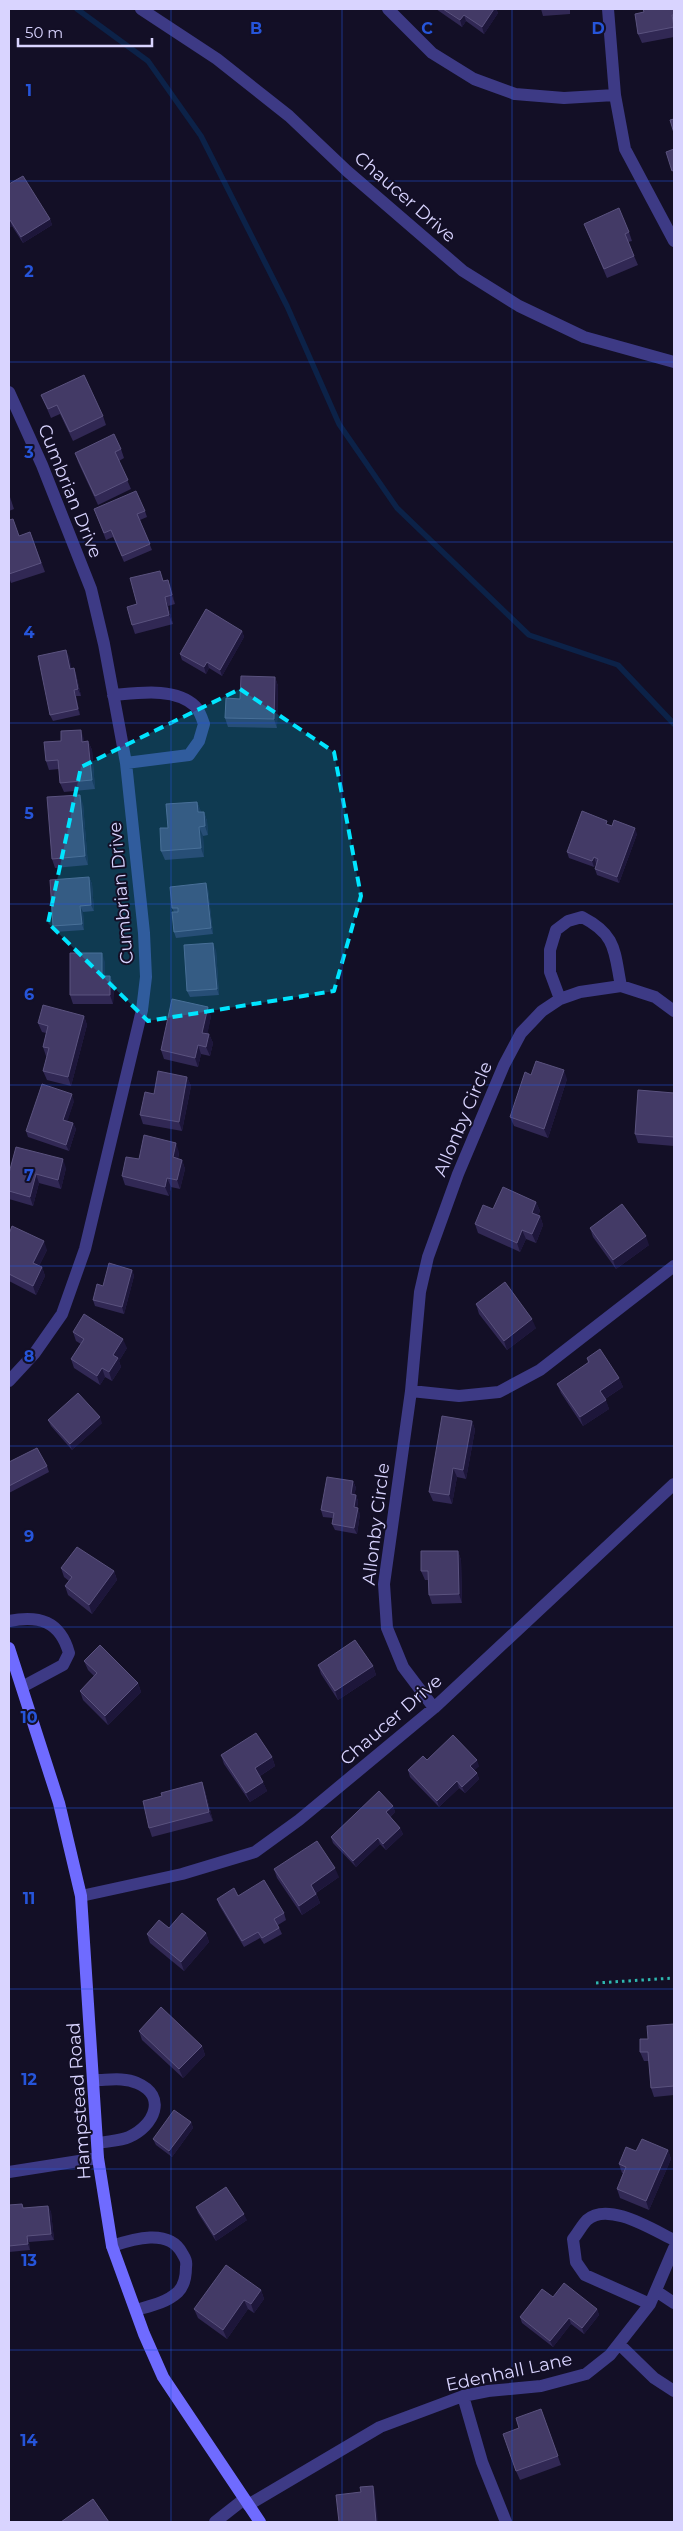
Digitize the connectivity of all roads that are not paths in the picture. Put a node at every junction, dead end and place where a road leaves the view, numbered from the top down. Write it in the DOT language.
graph roads {
  1 [pos="141,9"];
  2 [pos="388,9"];
  3 [pos="608,9"];
  4 [pos="615,95"];
  5 [pos="674,241"];
  6 [pos="674,362"];
  7 [pos="9,392"];
  8 [pos="114,695"];
  9 [pos="126,763"];
  10 [pos="621,986"];
  11 [pos="560,1000"];
  12 [pos="674,1011"];
  13 [pos="674,1266"];
  14 [pos="9,1381"];
  15 [pos="411,1391"];
  16 [pos="674,1484"];
  17 [pos="9,1621"];
  18 [pos="9,1648"];
  19 [pos="22,1687"];
  20 [pos="434,1708"];
  21 [pos="81,1896"];
  22 [pos="94,2080"];
  23 [pos="99,2143"];
  24 [pos="98,2158"];
  25 [pos="9,2172"];
  26 [pos="674,2240"];
  27 [pos="112,2246"];
  28 [pos="674,2248"];
  29 [pos="656,2292"];
  30 [pos="674,2303"];
  31 [pos="650,2304"];
  32 [pos="136,2310"];
  33 [pos="619,2344"];
  34 [pos="674,2390"];
  35 [pos="463,2396"];
  36 [pos="246,2502"];
  37 [pos="214,2522"];
  38 [pos="260,2522"];
  39 [pos="506,2522"];
  1 -- 6 [label="street, Chaucer Drive"];
  2 -- 4 [label="street"];
  3 -- 4 [label="street"];
  4 -- 5 [label="street"];
  7 -- 8 [label="street, Cumbrian Drive"];
  8 -- 9 [label="street, Cumbrian Drive"];
  8 -- 9 [label="street"];
  9 -- 14 [label="street, Cumbrian Drive"];
  10 -- 11 [label="street, Allonby Circle"];
  10 -- 11 [label="street"];
  10 -- 12 [label="street, Allonby Circle"];
  11 -- 15 [label="street, Allonby Circle"];
  13 -- 15 [label="street"];
  15 -- 20 [label="street, Allonby Circle"];
  16 -- 20 [label="street, Chaucer Drive"];
  17 -- 19 [label="street"];
  18 -- 19 [label="street, Hampstead Road"];
  19 -- 21 [label="street, Hampstead Road"];
  20 -- 21 [label="street, Chaucer Drive"];
  21 -- 22 [label="street, Hampstead Road"];
  22 -- 23 [label="street, Hampstead Road"];
  22 -- 23 [label="street"];
  23 -- 24 [label="street, Hampstead Road"];
  24 -- 25 [label="street"];
  24 -- 27 [label="street, Hampstead Road"];
  26 -- 31 [label="street"];
  27 -- 32 [label="street, Hampstead Road"];
  27 -- 32 [label="street"];
  28 -- 29 [label="street, Edenhall Lane"];
  29 -- 30 [label="street"];
  29 -- 31 [label="street, Edenhall Lane"];
  31 -- 33 [label="street, Edenhall Lane"];
  32 -- 36 [label="street, Hampstead Road"];
  33 -- 34 [label="street"];
  33 -- 35 [label="street, Edenhall Lane"];
  35 -- 36 [label="street, Edenhall Lane"];
  35 -- 39 [label="street"];
  36 -- 37 [label="street, Edenhall Lane"];
  36 -- 38 [label="street, Hampstead Road"];
}
